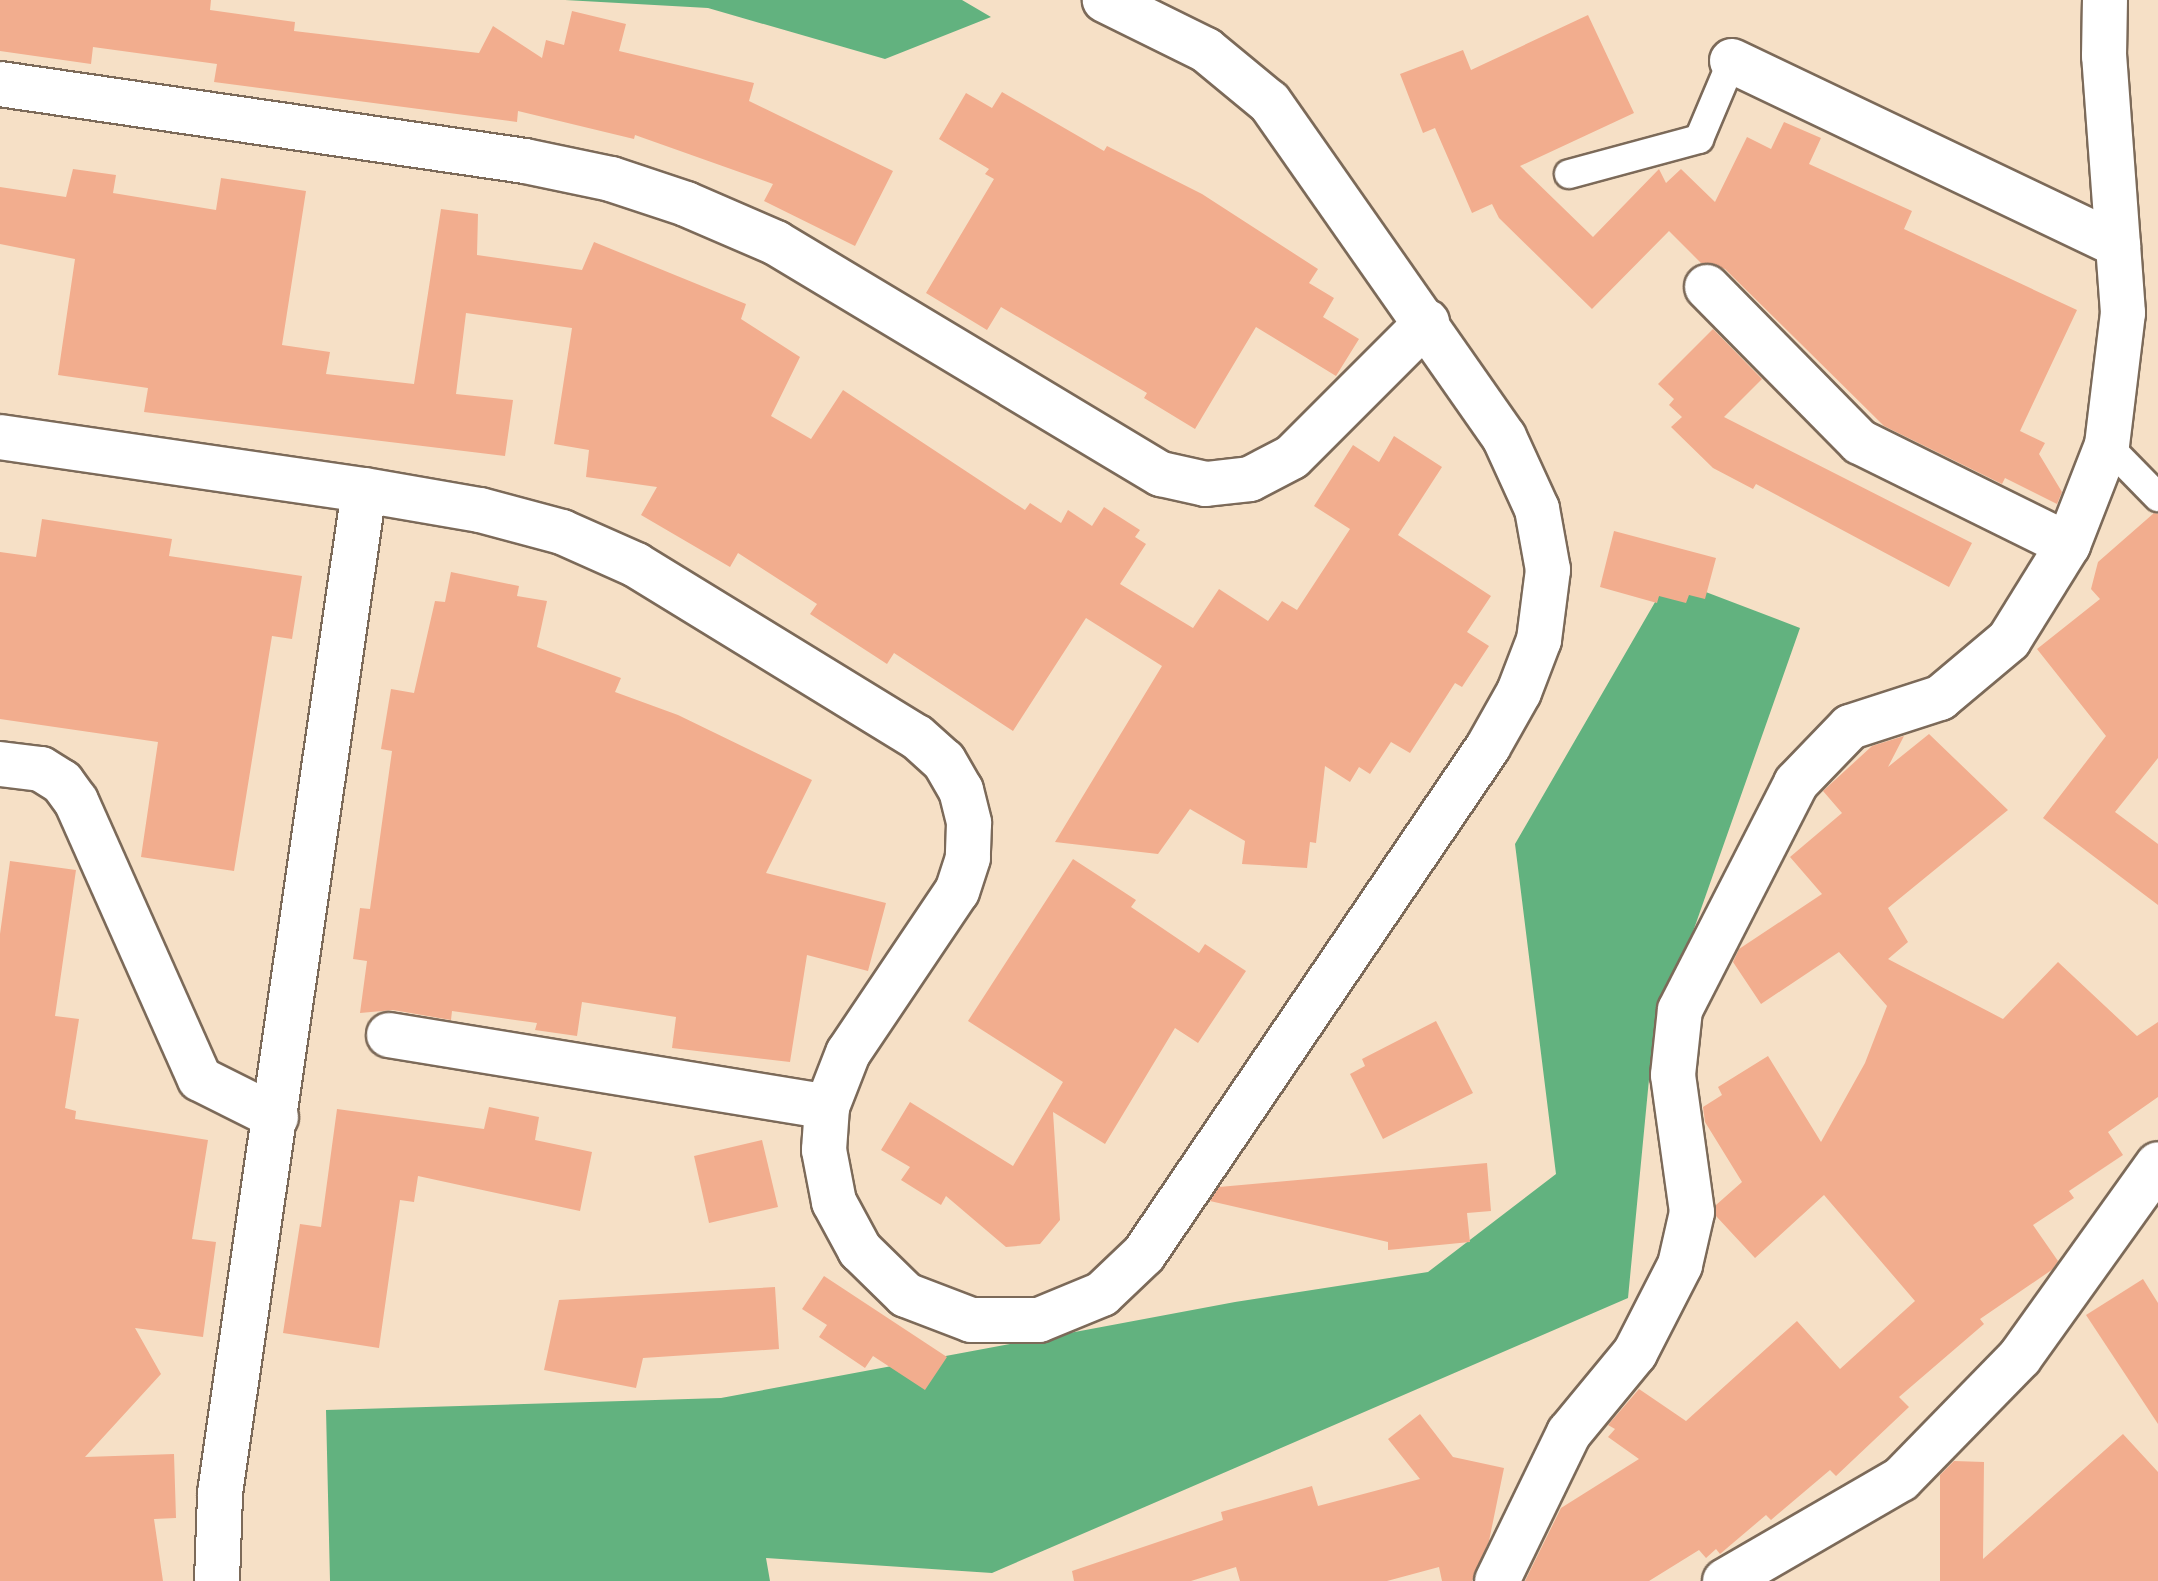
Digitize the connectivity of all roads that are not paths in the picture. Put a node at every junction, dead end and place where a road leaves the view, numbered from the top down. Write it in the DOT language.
graph roads {
  1 [pos="1105,0"];
  2 [pos="2105,0"];
  3 [pos="1732,61"];
  4 [pos="0,84"];
  5 [pos="1569,174"];
  6 [pos="2118,245"];
  7 [pos="1707,287"];
  8 [pos="1427,322"];
  9 [pos="0,437"];
  10 [pos="2107,445"];
  11 [pos="364,490"];
  12 [pos="2158,497"];
  13 [pos="2068,545"];
  14 [pos="0,764"];
  15 [pos="389,1035"];
  16 [pos="827,1107"];
  17 [pos="276,1117"];
  18 [pos="2158,1164"];
  19 [pos="217,1581"];
  20 [pos="1497,1581"];
  21 [pos="1725,1581"];
  1 -- 8 [label="street"];
  2 -- 6 [label="street"];
  3 -- 5 [label="lane"];
  3 -- 6 [label="street"];
  4 -- 8 [label="street"];
  6 -- 10 [label="street"];
  7 -- 13 [label="street"];
  8 -- 16 [label="street"];
  9 -- 11 [label="street"];
  10 -- 12 [label="lane"];
  10 -- 13 [label="street"];
  11 -- 16 [label="street"];
  11 -- 17 [label="street"];
  13 -- 20 [label="street"];
  14 -- 17 [label="street"];
  15 -- 16 [label="street"];
  17 -- 19 [label="street"];
  18 -- 21 [label="street"];
}
